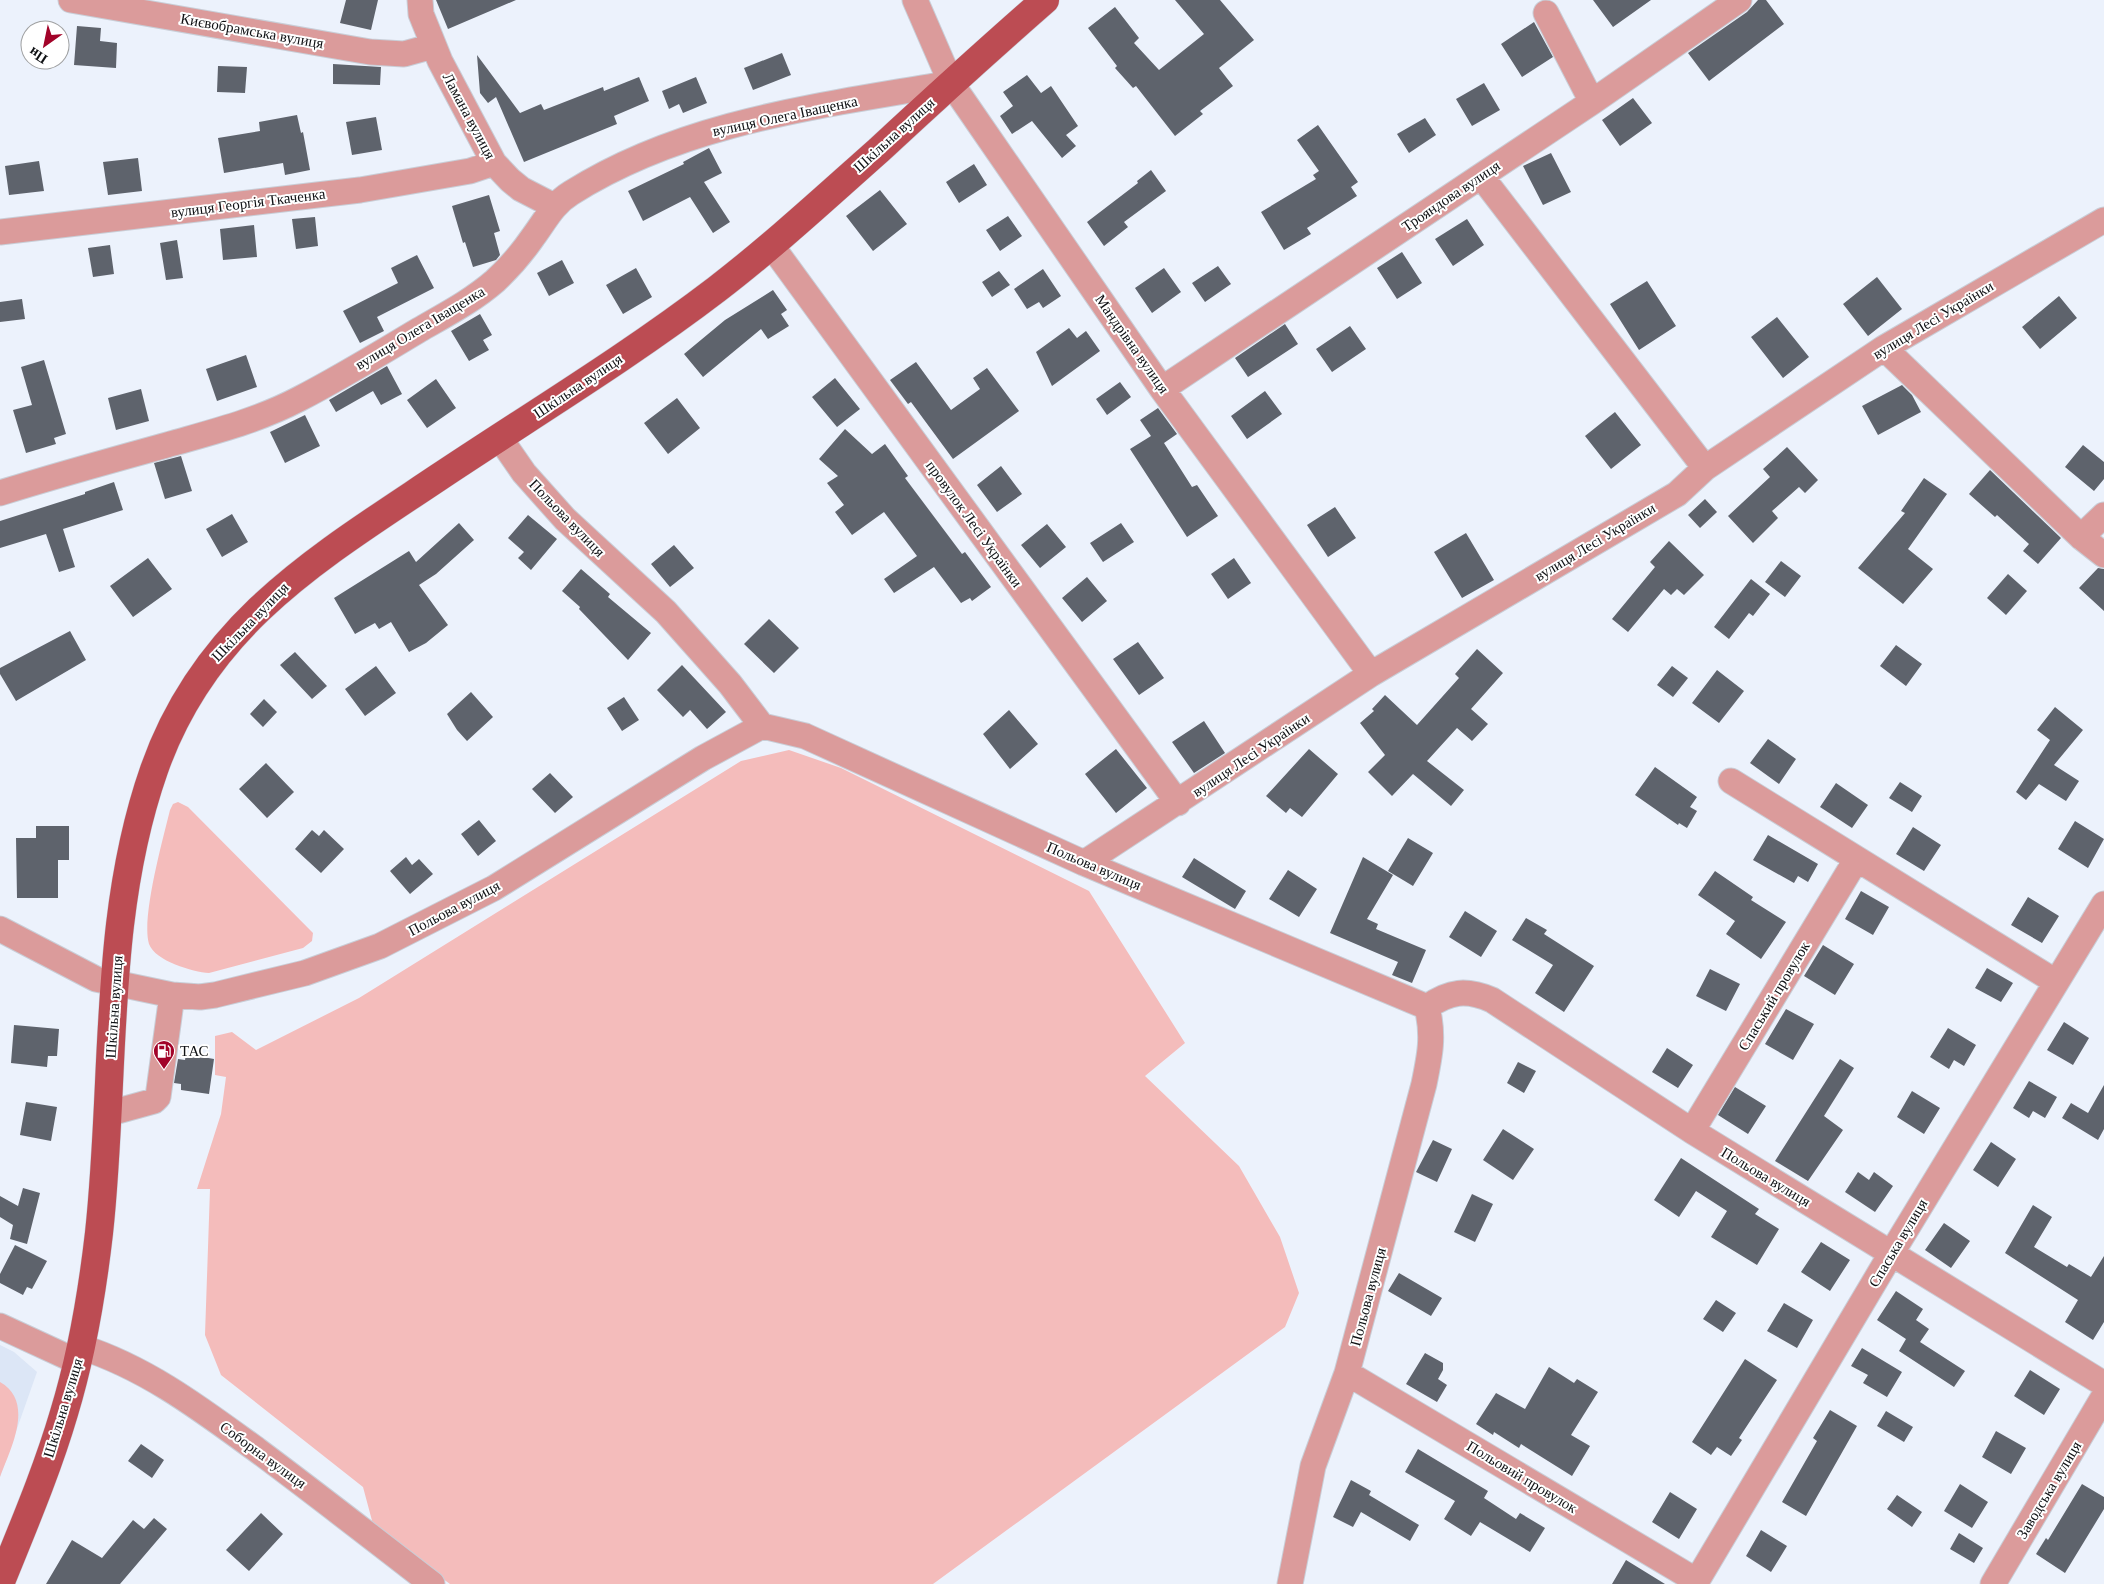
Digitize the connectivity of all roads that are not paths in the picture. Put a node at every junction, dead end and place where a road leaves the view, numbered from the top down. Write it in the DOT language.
graph roads {
  1 [pos="71,0"];
  2 [pos="420,0"];
  3 [pos="915,0"];
  4 [pos="1045,0"];
  5 [pos="1739,0"];
  6 [pos="1546,13"];
  7 [pos="433,46"];
  8 [pos="951,83"];
  9 [pos="1592,102"];
  10 [pos="494,163"];
  11 [pos="1481,176"];
  12 [pos="554,206"];
  13 [pos="2104,220"];
  14 [pos="0,232"];
  15 [pos="771,244"];
  16 [pos="1884,348"];
  17 [pos="1162,389"];
  18 [pos="498,438"];
  19 [pos="1706,468"];
  20 [pos="0,493"];
  21 [pos="2104,515"];
  22 [pos="2081,537"];
  23 [pos="2104,555"];
  24 [pos="1371,674"];
  25 [pos="762,726"];
  26 [pos="1731,781"];
  27 [pos="1178,803"];
  28 [pos="1856,860"];
  29 [pos="1084,862"];
  30 [pos="2104,904"];
  31 [pos="0,929"];
  32 [pos="2056,982"];
  33 [pos="115,984"];
  34 [pos="172,995"];
  35 [pos="1427,1008"];
  36 [pos="107,1114"];
  37 [pos="1692,1132"];
  38 [pos="1891,1254"];
  39 [pos="0,1326"];
  40 [pos="80,1354"];
  41 [pos="1347,1373"];
  42 [pos="2104,1384"];
  43 [pos="2104,1396"];
  44 [pos="1696,1583"];
  45 [pos="0,1584"];
  46 [pos="432,1584"];
  47 [pos="1290,1584"];
  48 [pos="1993,1584"];
  1 -- 7 [label="street, Києвобрамська вулиця"];
  2 -- 7 [label="street, Ламана вулиця"];
  3 -- 8 [label="street, Мандрівна вулиця"];
  4 -- 8 [label="main road, Шкільна вулиця"];
  5 -- 9 [label="street, Трояндова вулиця"];
  6 -- 9 [label="street"];
  7 -- 10 [label="street, Ламана вулиця"];
  8 -- 12 [label="street, вулиця Олега Іващенка"];
  8 -- 15 [label="main road, Шкільна вулиця"];
  8 -- 17 [label="street, Мандрівна вулиця"];
  9 -- 11 [label="street, Трояндова вулиця"];
  10 -- 12 [label="street, Ламана вулиця"];
  10 -- 14 [label="street, вулиця Георгія Ткаченка"];
  11 -- 17 [label="street, Трояндова вулиця"];
  11 -- 19 [label="street"];
  12 -- 20 [label="street, вулиця Олега Іващенка"];
  13 -- 16 [label="street, вулиця Лесі Українки"];
  15 -- 18 [label="main road, Шкільна вулиця"];
  15 -- 27 [label="street, провулок Лесі Українки"];
  16 -- 19 [label="street, вулиця Лесі Українки"];
  16 -- 22 [label="street"];
  17 -- 24 [label="street, Мандрівна вулиця"];
  18 -- 25 [label="street, Польова вулиця"];
  18 -- 33 [label="main road, Шкільна вулиця"];
  19 -- 24 [label="street, вулиця Лесі Українки"];
  21 -- 22 [label="street"];
  22 -- 23 [label="street"];
  24 -- 27 [label="street, вулиця Лесі Українки"];
  25 -- 29 [label="street, Польова вулиця"];
  25 -- 34 [label="street, Польова вулиця"];
  26 -- 28 [label="street"];
  27 -- 29 [label="street, вулиця Лесі Українки"];
  28 -- 32 [label="street"];
  28 -- 37 [label="street, Спаський провулок"];
  29 -- 35 [label="street, Польова вулиця"];
  30 -- 32 [label="street, Спаська вулиця"];
  31 -- 33 [label="street, Польова вулиця"];
  32 -- 38 [label="street, Спаська вулиця"];
  33 -- 34 [label="street, Польова вулиця"];
  33 -- 36 [label="main road, Шкільна вулиця"];
  34 -- 36 [label="street"];
  35 -- 37 [label="street, Польова вулиця"];
  35 -- 41 [label="street, Польова вулиця"];
  36 -- 40 [label="main road, Шкільна вулиця"];
  37 -- 38 [label="street, Польова вулиця"];
  38 -- 42 [label="street, Польова вулиця"];
  38 -- 44 [label="street, Спаська вулиця"];
  39 -- 40 [label="street, Соборна вулиця"];
  40 -- 45 [label="main road, Шкільна вулиця"];
  40 -- 46 [label="street, Соборна вулиця"];
  41 -- 44 [label="street, Польовий провулок"];
  41 -- 47 [label="street, Польова вулиця"];
  43 -- 48 [label="street, Заводська вулиця"];
}
